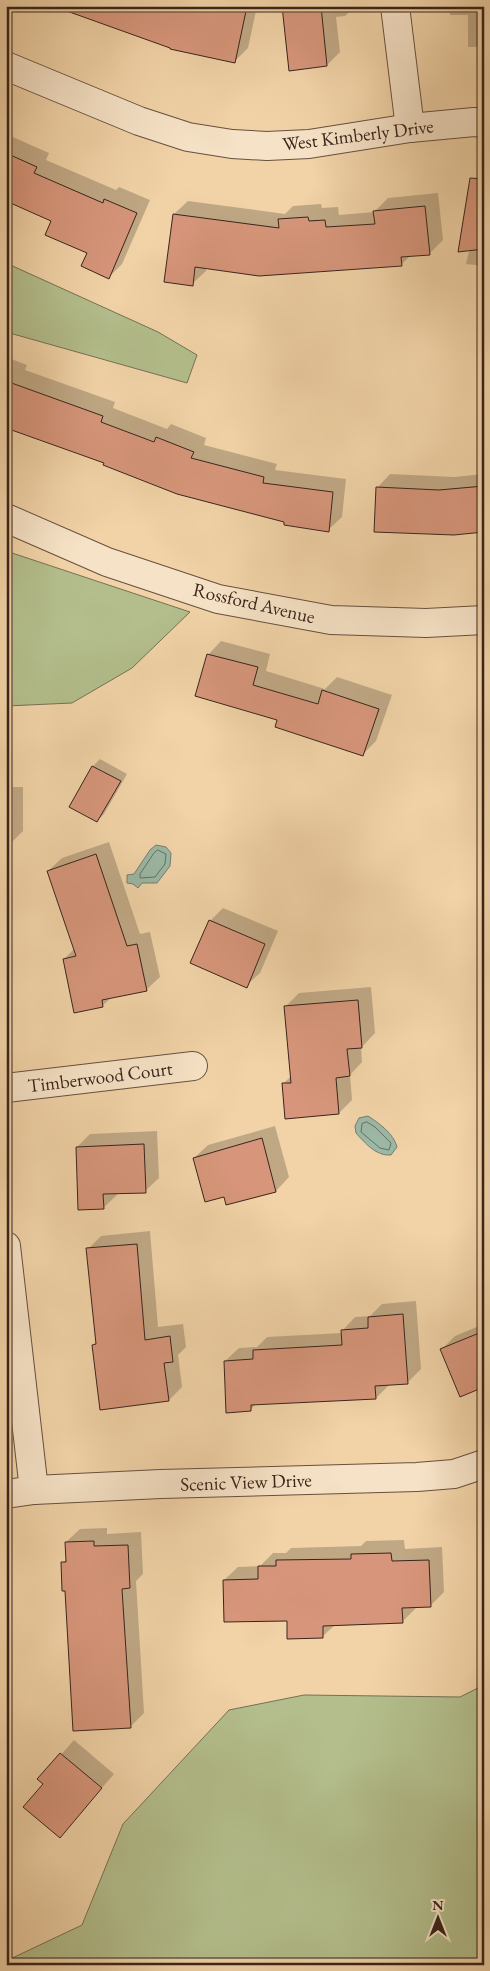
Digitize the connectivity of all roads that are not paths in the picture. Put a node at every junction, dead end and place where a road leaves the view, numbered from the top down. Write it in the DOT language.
graph roads {
  1 [pos="395,6"];
  2 [pos="6,66"];
  3 [pos="484,123"];
  4 [pos="410,128"];
  5 [pos="6,518"];
  6 [pos="484,620"];
  7 [pos="193,1066"];
  8 [pos="6,1088"];
  9 [pos="6,1246"];
  10 [pos="484,1464"];
  11 [pos="34,1490"];
  12 [pos="6,1494"];
  1 -- 4 [label="street"];
  2 -- 4 [label="street, West Kimberly Drive"];
  3 -- 4 [label="street, West Kimberly Drive"];
  5 -- 6 [label="street, Rossford Avenue"];
  7 -- 8 [label="street, Timberwood Court"];
  9 -- 11 [label="street"];
  10 -- 11 [label="street, Scenic View Drive"];
  11 -- 12 [label="street, Scenic View Drive"];
}
